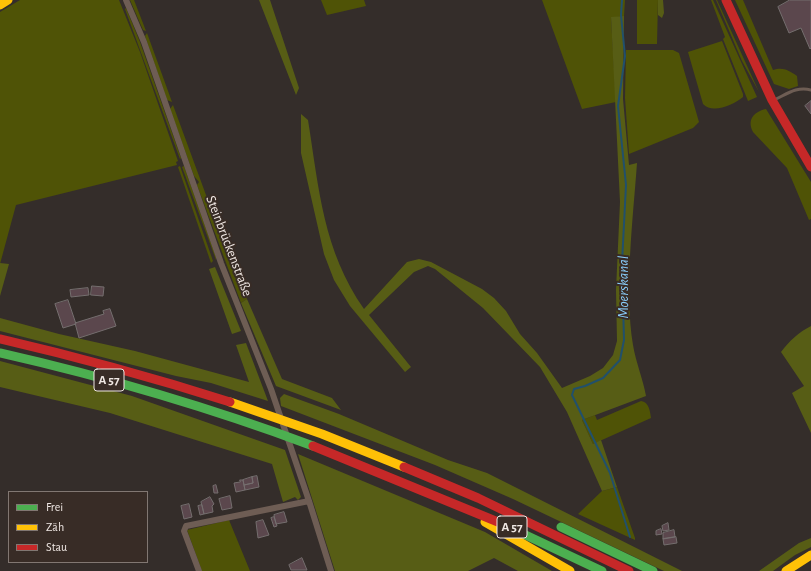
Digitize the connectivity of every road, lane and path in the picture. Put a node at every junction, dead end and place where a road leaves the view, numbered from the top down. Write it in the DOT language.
graph roads {
  1 [pos="8,0"];
  2 [pos="126,0"];
  3 [pos="726,0"];
  4 [pos="0,5"];
  5 [pos="811,90"];
  6 [pos="772,100"];
  7 [pos="811,167"];
  8 [pos="0,339"];
  9 [pos="0,353"];
  10 [pos="420,489"];
  11 [pos="310,500"];
  12 [pos="506,510"];
  13 [pos="811,555"];
  14 [pos="199,571"];
  15 [pos="331,571"];
  16 [pos="570,571"];
  17 [pos="602,571"];
  18 [pos="629,571"];
  19 [pos="654,571"];
  20 [pos="786,571"];
  1 -- 4 [label="main road"];
  2 -- 11 [label="street, Steinbrückenstraße"];
  3 -- 6 [label="main road"];
  5 -- 6 [label="lane"];
  6 -- 7 [label="main road"];
  8 -- 12 [label="main road, A 57"];
  9 -- 10 [label="main road, A 57"];
  10 -- 16 [label="main road"];
  10 -- 17 [label="main road, A 57"];
  11 -- 14 [label="street"];
  11 -- 15 [label="street, Steinbrückenstraße"];
  12 -- 18 [label="main road, A 57"];
  12 -- 19 [label="main road"];
  13 -- 20 [label="main road"];
}
